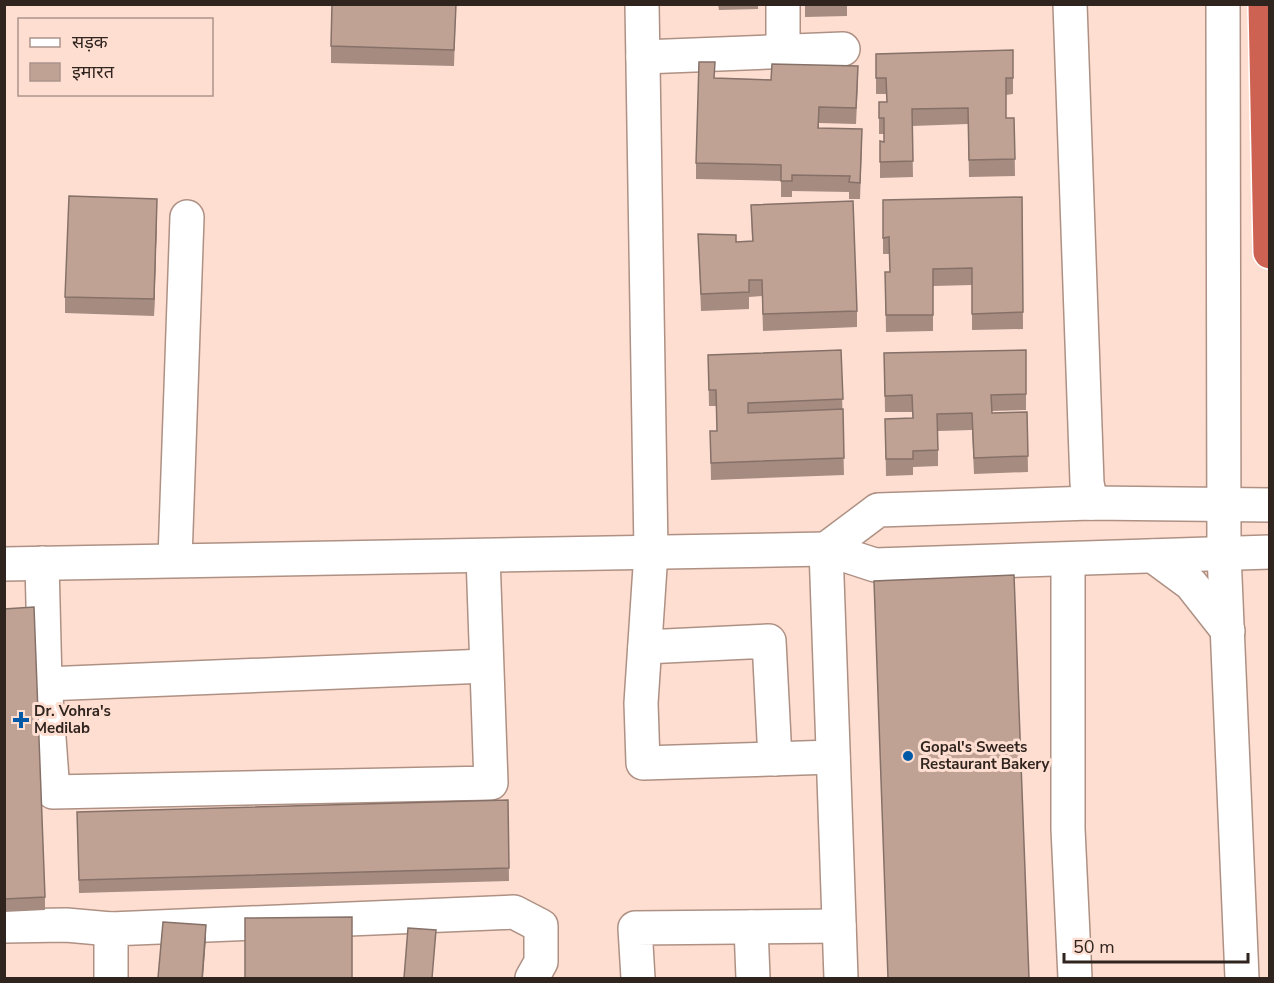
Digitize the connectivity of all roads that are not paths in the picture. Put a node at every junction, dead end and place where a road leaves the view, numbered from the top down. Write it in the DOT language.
graph roads {
  1 [pos="642,4"];
  2 [pos="783,4"];
  3 [pos="1071,4"];
  4 [pos="1223,4"];
  5 [pos="1265,4"];
  6 [pos="843,49"];
  7 [pos="783,51"];
  8 [pos="643,57"];
  9 [pos="187,217"];
  10 [pos="1269,252"];
  11 [pos="1091,503"];
  12 [pos="1226,504"];
  13 [pos="1269,504"];
  14 [pos="826,549"];
  15 [pos="651,552"];
  16 [pos="1269,552"];
  17 [pos="1224,554"];
  18 [pos="483,556"];
  19 [pos="1153,556"];
  20 [pos="175,559"];
  21 [pos="1068,561"];
  22 [pos="42,563"];
  23 [pos="4,564"];
  24 [pos="1228,631"];
  25 [pos="645,647"];
  26 [pos="486,666"];
  27 [pos="45,684"];
  28 [pos="833,757"];
  29 [pos="775,759"];
  30 [pos="4,926"];
  31 [pos="839,926"];
  32 [pos="750,927"];
  33 [pos="111,929"];
  34 [pos="111,978"];
  35 [pos="532,978"];
  36 [pos="638,978"];
  37 [pos="753,978"];
  38 [pos="840,978"];
  39 [pos="1076,978"];
  40 [pos="1242,978"];
  1 -- 8 [label="street"];
  2 -- 7 [label="street"];
  3 -- 11 [label="street"];
  4 -- 12 [label="street"];
  5 -- 10 [label="highway"];
  6 -- 7 [label="street"];
  7 -- 8 [label="street"];
  8 -- 15 [label="street"];
  9 -- 20 [label="street"];
  11 -- 12 [label="street"];
  11 -- 14 [label="street"];
  12 -- 13 [label="street"];
  12 -- 17 [label="street"];
  14 -- 15 [label="street"];
  14 -- 21 [label="street"];
  14 -- 28 [label="street"];
  15 -- 18 [label="street"];
  15 -- 25 [label="street"];
  16 -- 17 [label="street"];
  17 -- 19 [label="street"];
  17 -- 24 [label="street"];
  18 -- 20 [label="street"];
  18 -- 26 [label="street"];
  19 -- 21 [label="street"];
  19 -- 24 [label="street"];
  20 -- 22 [label="street"];
  21 -- 39 [label="street"];
  22 -- 23 [label="street"];
  22 -- 27 [label="street"];
  24 -- 40 [label="street"];
  25 -- 29 [label="street"];
  25 -- 29 [label="street"];
  26 -- 27 [label="street"];
  26 -- 27 [label="street"];
  28 -- 29 [label="street"];
  28 -- 31 [label="street"];
  30 -- 33 [label="street"];
  31 -- 32 [label="street"];
  31 -- 38 [label="street"];
  32 -- 36 [label="street"];
  32 -- 37 [label="street"];
  33 -- 34 [label="street"];
  33 -- 35 [label="street"];
}
